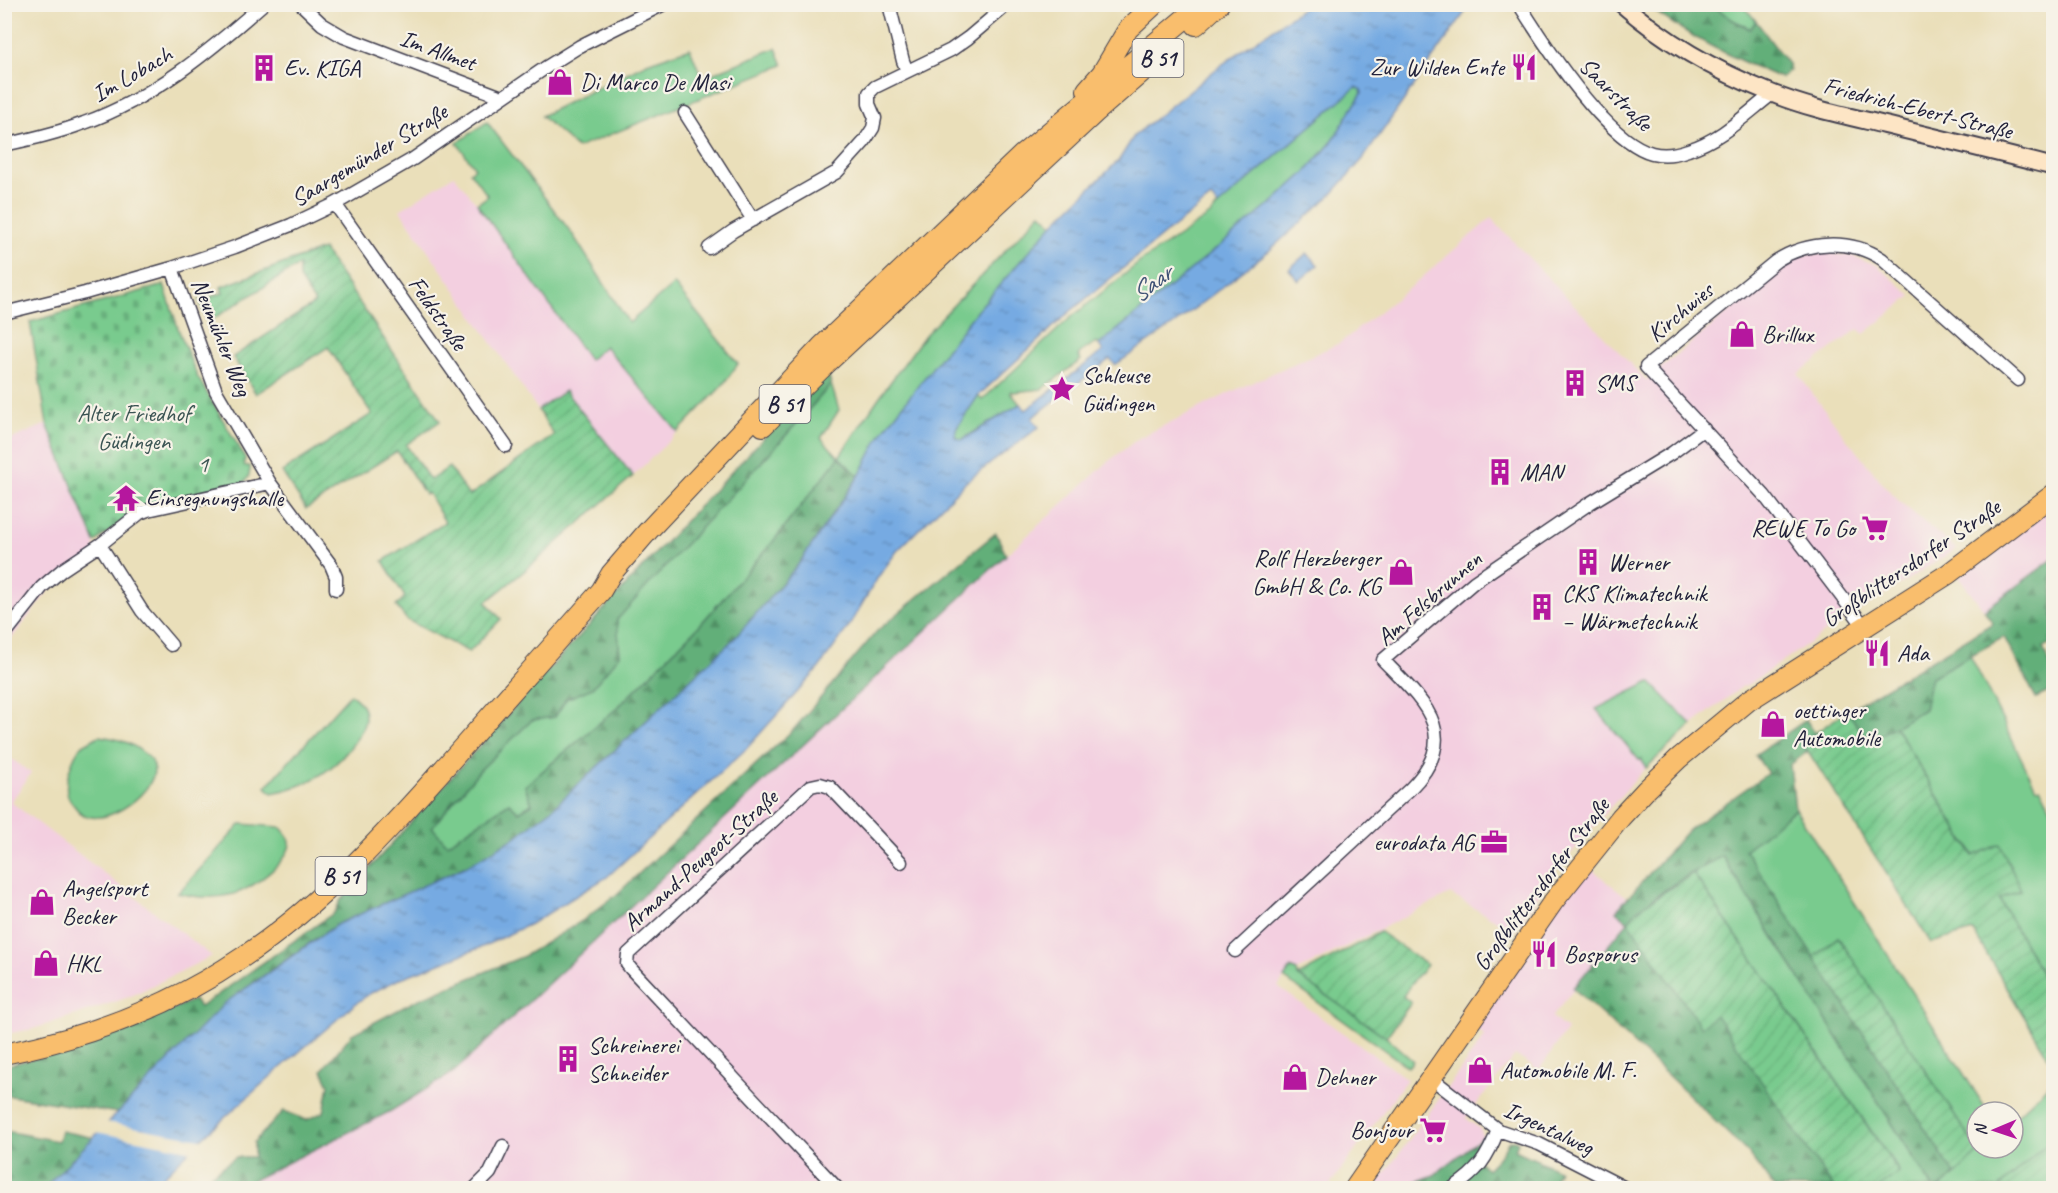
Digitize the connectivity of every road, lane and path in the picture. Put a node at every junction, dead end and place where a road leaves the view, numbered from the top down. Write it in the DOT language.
graph roads {
  1 [pos="263,4"];
  2 [pos="300,4"];
  3 [pos="664,4"];
  4 [pos="889,4"];
  5 [pos="1008,4"];
  6 [pos="1155,4"];
  7 [pos="1167,4"];
  8 [pos="1202,4"];
  9 [pos="1219,4"];
  10 [pos="1519,4"];
  11 [pos="1622,4"];
  12 [pos="1127,68"];
  13 [pos="907,71"];
  14 [pos="1772,94"];
  15 [pos="502,96"];
  16 [pos="1096,112"];
  17 [pos="685,113"];
  18 [pos="1060,122"];
  19 [pos="4,145"];
  20 [pos="2054,166"];
  21 [pos="335,204"];
  22 [pos="753,220"];
  23 [pos="709,248"];
  24 [pos="172,268"];
  25 [pos="4,313"];
  26 [pos="2018,380"];
  27 [pos="1704,429"];
  28 [pos="506,446"];
  29 [pos="270,483"];
  30 [pos="2054,494"];
  31 [pos="100,545"];
  32 [pos="336,589"];
  33 [pos="601,591"];
  34 [pos="1864,626"];
  35 [pos="4,635"];
  36 [pos="171,645"];
  37 [pos="901,862"];
  38 [pos="1235,951"];
  39 [pos="4,1054"];
  40 [pos="1431,1078"];
  41 [pos="1498,1130"];
  42 [pos="503,1146"];
  43 [pos="475,1188"];
  44 [pos="837,1188"];
  45 [pos="1355,1188"];
  46 [pos="1454,1188"];
  47 [pos="1625,1188"];
  1 -- 19 [label="street, Im Lobach"];
  2 -- 15 [label="street, Im Allmet"];
  3 -- 15 [label="street, Saargemünder Straße"];
  4 -- 13 [label="street"];
  5 -- 13 [label="street"];
  6 -- 18 [label="main road"];
  7 -- 12 [label="main road"];
  8 -- 12 [label="main road, B 51"];
  9 -- 16 [label="main road, B 51"];
  10 -- 14 [label="street, Saarstraße"];
  11 -- 14 [label="main road, Friedrich-Ebert-Straße"];
  12 -- 16 [label="main road"];
  12 -- 18 [label="main road, B 51"];
  13 -- 22 [label="street"];
  14 -- 20 [label="main road, Friedrich-Ebert-Straße"];
  15 -- 21 [label="street, Saargemünder Straße"];
  16 -- 33 [label="main road, B 51"];
  17 -- 22 [label="street"];
  18 -- 33 [label="main road, B 51"];
  21 -- 24 [label="street, Saargemünder Straße"];
  21 -- 28 [label="street, Feldstraße"];
  22 -- 23 [label="street"];
  24 -- 25 [label="street, Saargemünder Straße"];
  24 -- 29 [label="street, Neumühler Weg"];
  26 -- 27 [label="street, Kirchwies"];
  27 -- 34 [label="street, Kirchwies"];
  27 -- 38 [label="street, Am Felsbrunnen"];
  29 -- 31 [label="street"];
  29 -- 32 [label="street, Neumühler Weg"];
  30 -- 34 [label="main road, Großblittersdorfer Straße"];
  31 -- 35 [label="street"];
  31 -- 36 [label="street"];
  33 -- 39 [label="main road, B 51"];
  34 -- 40 [label="main road, Großblittersdorfer Straße"];
  37 -- 44 [label="street, Armand-Peugeot-Straße"];
  40 -- 41 [label="street, Irgentalweg"];
  40 -- 45 [label="main road, Großblittersdorfer Straße"];
  41 -- 46 [label="street"];
  41 -- 47 [label="street, Irgentalweg"];
  42 -- 43 [label="street"];
}
